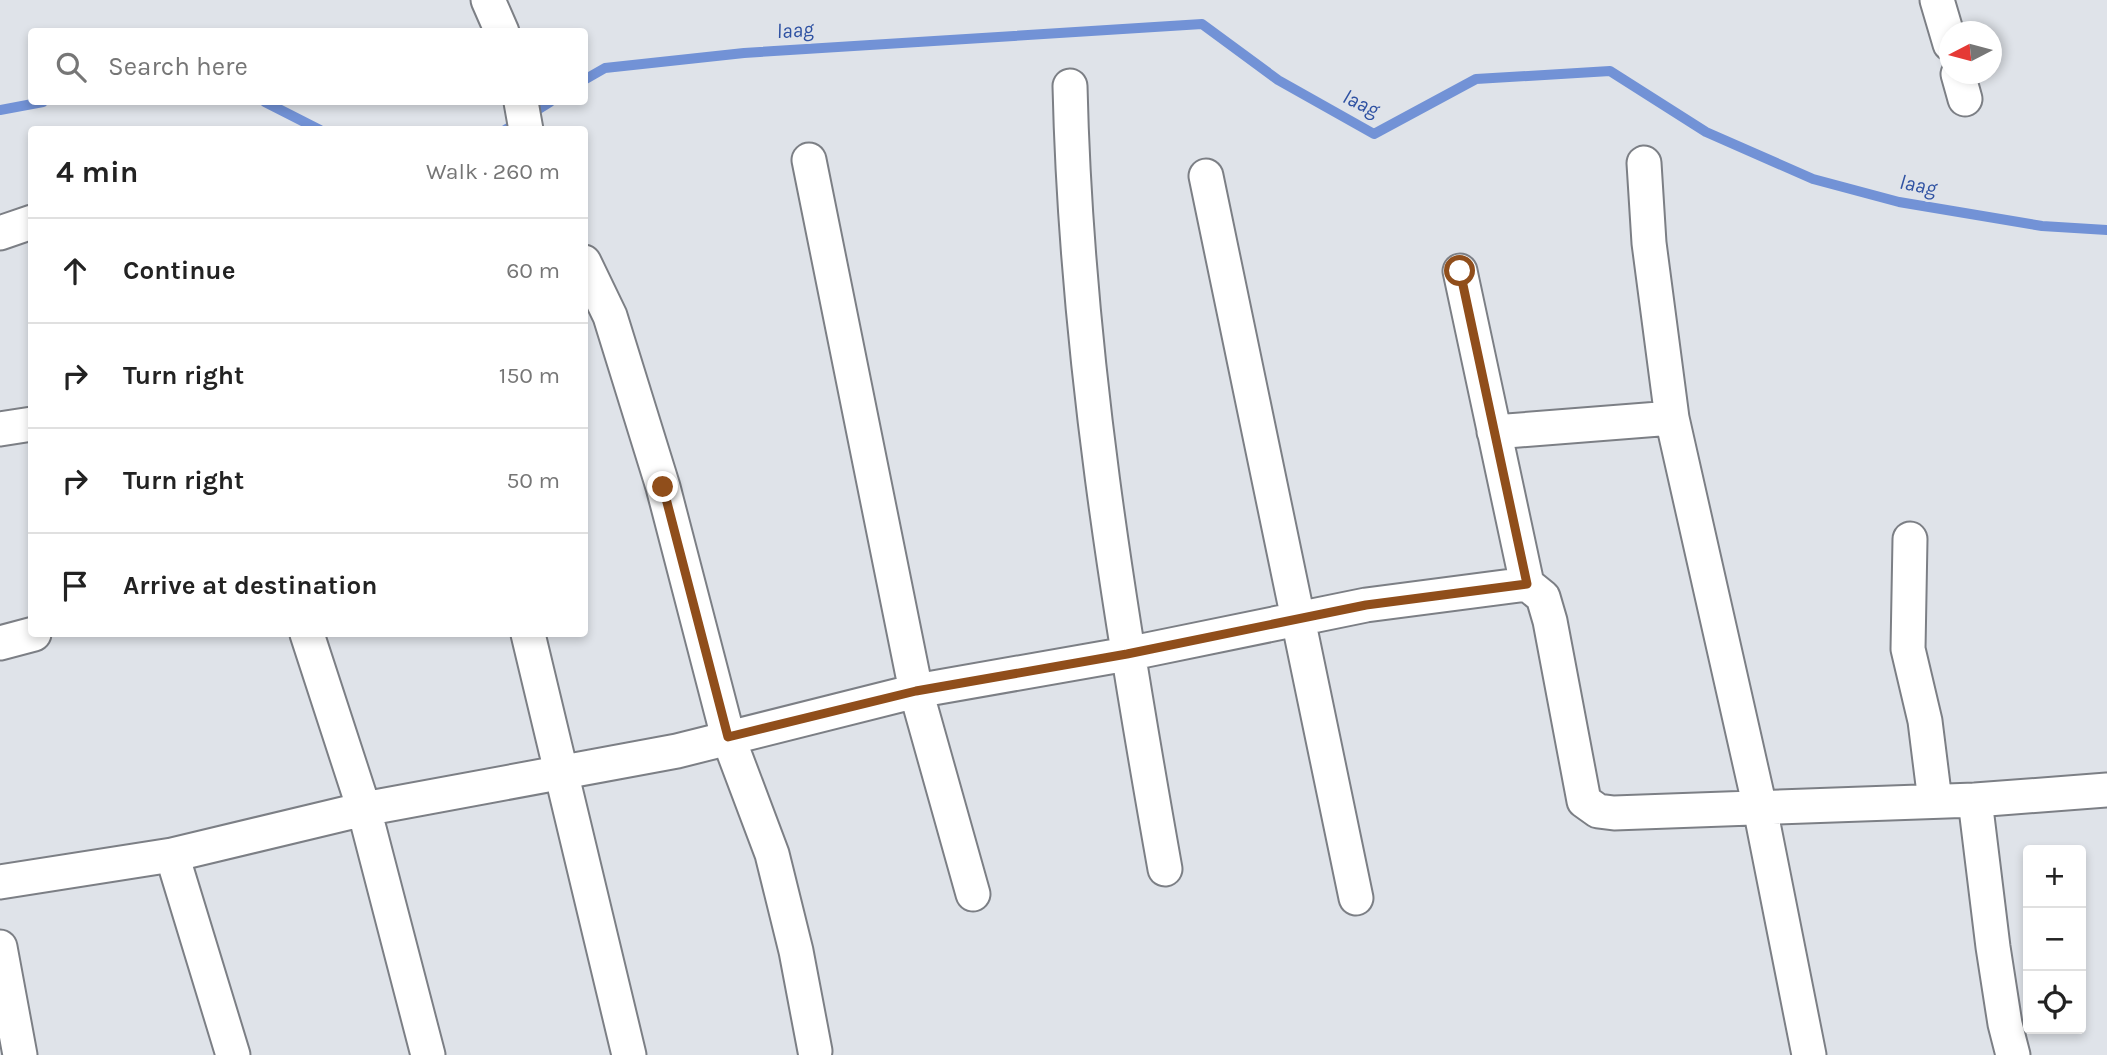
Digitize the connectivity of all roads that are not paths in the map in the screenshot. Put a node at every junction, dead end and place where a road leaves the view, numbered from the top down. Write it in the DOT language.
graph roads {
  1 [pos="488,0"];
  2 [pos="1937,0"];
  3 [pos="1943,21"];
  4 [pos="500,28"];
  5 [pos="1070,86"];
  6 [pos="522,105"];
  7 [pos="525,126"];
  8 [pos="809,160"];
  9 [pos="1644,163"];
  10 [pos="1206,176"];
  11 [pos="28,223"];
  12 [pos="0,233"];
  13 [pos="1460,271"];
  14 [pos="588,279"];
  15 [pos="597,317"];
  16 [pos="1672,418"];
  17 [pos="28,425"];
  18 [pos="0,429"];
  19 [pos="1494,432"];
  20 [pos="1910,539"];
  21 [pos="1527,584"];
  22 [pos="1299,619"];
  23 [pos="28,636"];
  24 [pos="308,637"];
  25 [pos="529,637"];
  26 [pos="0,643"];
  27 [pos="1127,654"];
  28 [pos="916,691"];
  29 [pos="728,737"];
  30 [pos="560,774"];
  31 [pos="2107,790"];
  32 [pos="1975,800"];
  33 [pos="1935,801"];
  34 [pos="1760,808"];
  35 [pos="364,809"];
  36 [pos="172,855"];
  37 [pos="1165,869"];
  38 [pos="0,882"];
  39 [pos="973,894"];
  40 [pos="1356,898"];
  41 [pos="0,947"];
  42 [pos="815,1051"];
  43 [pos="20,1055"];
  44 [pos="233,1055"];
  45 [pos="428,1055"];
  46 [pos="629,1055"];
  47 [pos="1809,1055"];
  48 [pos="2013,1055"];
  1 -- 4 [label="street"];
  2 -- 3 [label="street"];
  5 -- 27 [label="street"];
  6 -- 7 [label="street"];
  8 -- 28 [label="street"];
  9 -- 16 [label="street"];
  10 -- 22 [label="street"];
  11 -- 12 [label="street"];
  13 -- 19 [label="street"];
  14 -- 15 [label="street"];
  15 -- 29 [label="street"];
  16 -- 19 [label="street"];
  16 -- 34 [label="street"];
  17 -- 18 [label="street"];
  19 -- 21 [label="street"];
  20 -- 33 [label="street"];
  21 -- 22 [label="street"];
  21 -- 34 [label="street"];
  22 -- 27 [label="street"];
  22 -- 40 [label="street"];
  23 -- 26 [label="street"];
  24 -- 35 [label="street"];
  25 -- 30 [label="street"];
  27 -- 28 [label="street"];
  27 -- 37 [label="street"];
  28 -- 29 [label="street"];
  28 -- 39 [label="street"];
  29 -- 30 [label="street"];
  29 -- 42 [label="street"];
  30 -- 35 [label="street"];
  30 -- 46 [label="street"];
  31 -- 32 [label="street"];
  32 -- 33 [label="street"];
  32 -- 48 [label="street"];
  33 -- 34 [label="street"];
  34 -- 47 [label="street"];
  35 -- 36 [label="street"];
  35 -- 45 [label="street"];
  36 -- 38 [label="street"];
  36 -- 44 [label="street"];
  41 -- 43 [label="street"];
}
